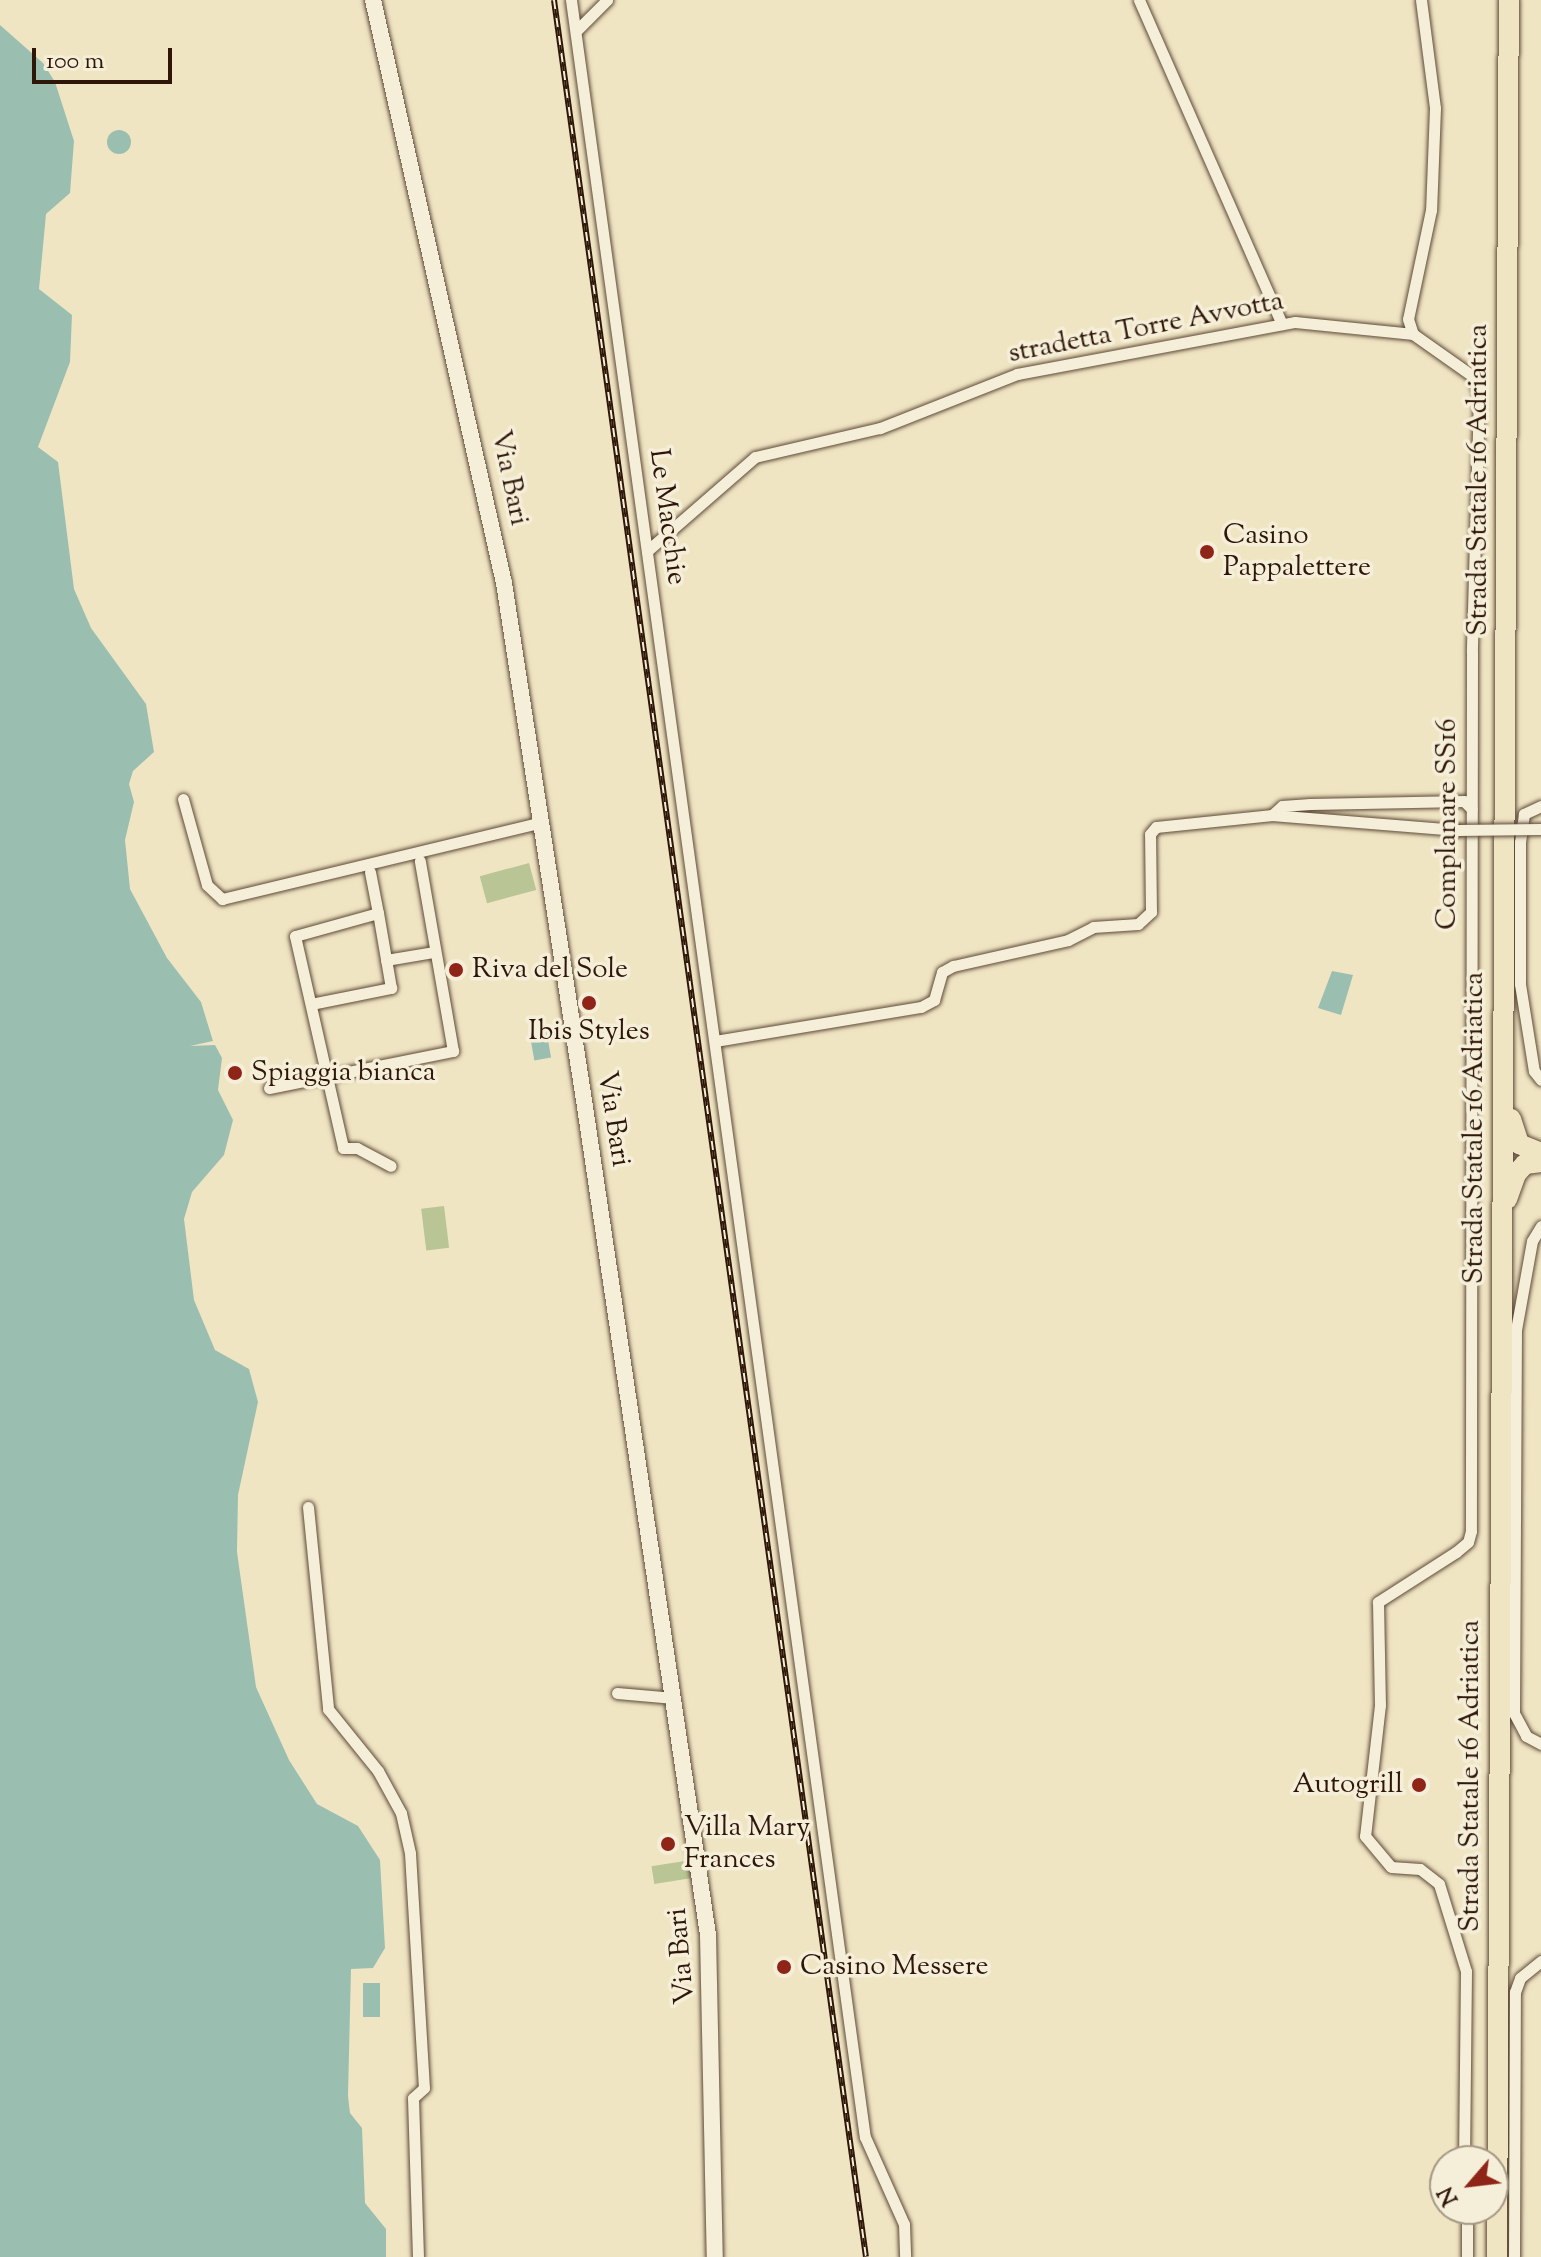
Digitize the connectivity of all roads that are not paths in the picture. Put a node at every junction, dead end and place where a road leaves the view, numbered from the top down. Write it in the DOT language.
graph roads {
  1 [pos="373,0"];
  2 [pos="571,0"];
  3 [pos="607,0"];
  4 [pos="1139,0"];
  5 [pos="1421,0"];
  6 [pos="1497,0"];
  7 [pos="1509,0"];
  8 [pos="576,31"];
  9 [pos="1282,324"];
  10 [pos="1413,334"];
  11 [pos="647,551"];
  12 [pos="183,799"];
  13 [pos="1541,806"];
  14 [pos="1472,809"];
  15 [pos="1272,815"];
  16 [pos="542,822"];
  17 [pos="1541,829"];
  18 [pos="420,861"];
  19 [pos="370,872"];
  20 [pos="378,913"];
  21 [pos="434,952"];
  22 [pos="386,960"];
  23 [pos="311,1004"];
  24 [pos="715,1041"];
  25 [pos="327,1077"];
  26 [pos="1541,1080"];
  27 [pos="269,1088"];
  28 [pos="1504,1088"];
  29 [pos="1541,1153"];
  30 [pos="1541,1162"];
  31 [pos="391,1166"];
  32 [pos="1503,1215"];
  33 [pos="1541,1226"];
  34 [pos="308,1507"];
  35 [pos="617,1693"];
  36 [pos="674,1698"];
  37 [pos="1541,1744"];
  38 [pos="1541,1961"];
  39 [pos="1464,2145"];
  40 [pos="1485,2145"];
  41 [pos="1467,2225"];
  42 [pos="1485,2225"];
  43 [pos="418,2257"];
  44 [pos="715,2257"];
  45 [pos="905,2257"];
  46 [pos="1467,2257"];
  47 [pos="1485,2257"];
  48 [pos="1497,2257"];
  49 [pos="1514,2257"];
  1 -- 16 [label="main road, Via Bari"];
  2 -- 8 [label="street, Le Macchie"];
  3 -- 8 [label="street"];
  4 -- 9 [label="street"];
  5 -- 10 [label="street"];
  6 -- 40 [label="highway, Strada Statale 16 Adriatica"];
  7 -- 28 [label="highway, Strada Statale 16 Adriatica"];
  8 -- 11 [label="street, Le Macchie"];
  9 -- 10 [label="street, stradetta Torre Avvotta"];
  9 -- 11 [label="street, stradetta Torre Avvotta"];
  10 -- 14 [label="street, Complanare SS16"];
  11 -- 24 [label="street, Le Macchie"];
  12 -- 16 [label="street"];
  13 -- 26 [label="street"];
  14 -- 15 [label="street"];
  14 -- 39 [label="street, Complanare SS16"];
  15 -- 17 [label="street, bridge"];
  15 -- 24 [label="street"];
  16 -- 36 [label="main road, Via Bari"];
  18 -- 21 [label="street"];
  19 -- 20 [label="street"];
  20 -- 22 [label="street"];
  20 -- 23 [label="street"];
  21 -- 22 [label="street"];
  21 -- 25 [label="street"];
  22 -- 23 [label="street"];
  23 -- 25 [label="street"];
  24 -- 45 [label="street, Le Macchie"];
  25 -- 27 [label="street"];
  25 -- 31 [label="street"];
  28 -- 29 [label="highway"];
  28 -- 32 [label="highway, Strada Statale 16 Adriatica"];
  30 -- 32 [label="highway"];
  32 -- 48 [label="highway, Strada Statale 16 Adriatica"];
  33 -- 37 [label="street"];
  34 -- 43 [label="street"];
  35 -- 36 [label="street"];
  36 -- 44 [label="main road, Via Bari"];
  38 -- 49 [label="street"];
  41 -- 46 [label="street"];
  42 -- 47 [label="highway"];
}
